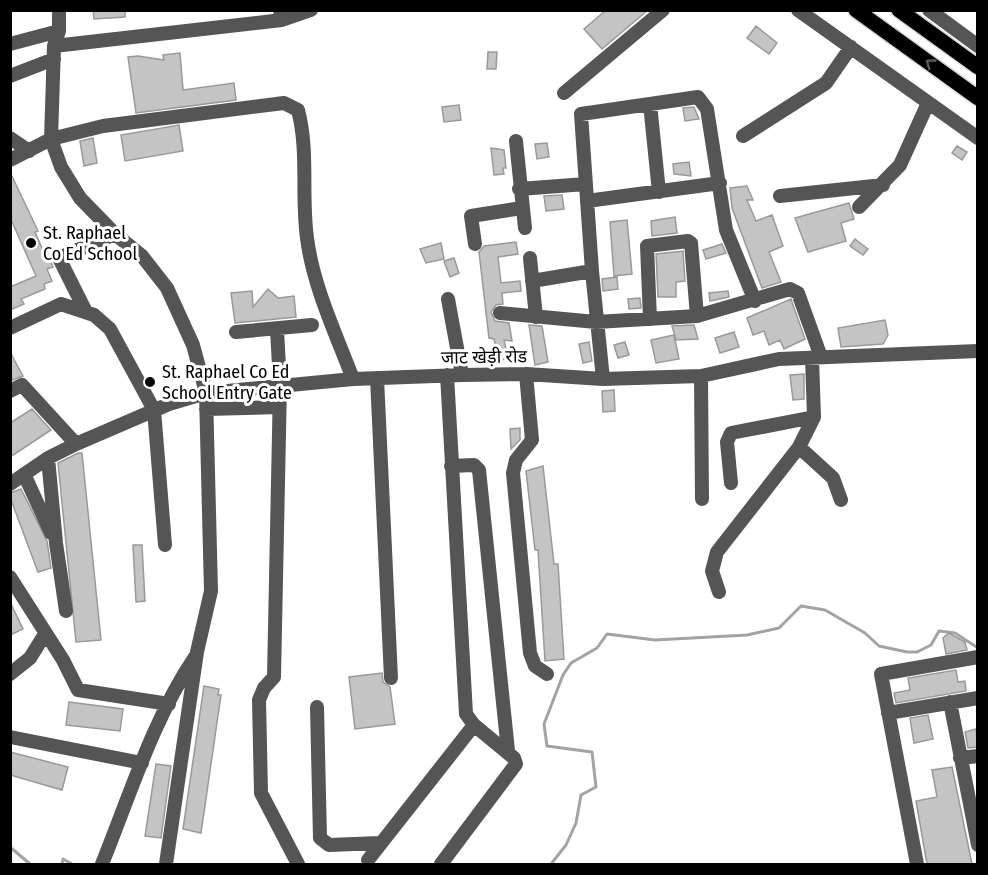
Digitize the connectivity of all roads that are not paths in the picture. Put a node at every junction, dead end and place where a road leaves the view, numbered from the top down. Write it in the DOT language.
graph roads {
  1 [pos="59,10"];
  2 [pos="311,10"];
  3 [pos="663,10"];
  4 [pos="798,10"];
  5 [pos="856,10"];
  6 [pos="899,10"];
  7 [pos="930,10"];
  8 [pos="281,15"];
  9 [pos="59,31"];
  10 [pos="975,40"];
  11 [pos="10,44"];
  12 [pos="851,47"];
  13 [pos="953,49"];
  14 [pos="54,52"];
  15 [pos="978,67"];
  16 [pos="10,76"];
  17 [pos="564,93"];
  18 [pos="978,98"];
  19 [pos="928,103"];
  20 [pos="650,104"];
  21 [pos="743,136"];
  22 [pos="10,138"];
  23 [pos="978,138"];
  24 [pos="51,139"];
  25 [pos="516,141"];
  26 [pos="30,150"];
  27 [pos="10,160"];
  28 [pos="720,183"];
  29 [pos="585,184"];
  30 [pos="883,185"];
  31 [pos="519,189"];
  32 [pos="659,192"];
  33 [pos="780,196"];
  34 [pos="588,201"];
  35 [pos="859,207"];
  36 [pos="522,208"];
  37 [pos="525,228"];
  38 [pos="115,234"];
  39 [pos="475,244"];
  40 [pos="530,258"];
  41 [pos="592,271"];
  42 [pos="532,281"];
  43 [pos="448,299"];
  44 [pos="754,302"];
  45 [pos="86,312"];
  46 [pos="500,313"];
  47 [pos="698,316"];
  48 [pos="536,317"];
  49 [pos="650,319"];
  50 [pos="596,322"];
  51 [pos="312,325"];
  52 [pos="10,328"];
  53 [pos="277,329"];
  54 [pos="236,332"];
  55 [pos="978,351"];
  56 [pos="816,357"];
  57 [pos="526,374"];
  58 [pos="447,375"];
  59 [pos="462,375"];
  60 [pos="701,376"];
  61 [pos="377,378"];
  62 [pos="352,379"];
  63 [pos="603,379"];
  64 [pos="280,385"];
  65 [pos="10,391"];
  66 [pos="206,393"];
  67 [pos="279,407"];
  68 [pos="206,409"];
  69 [pos="154,410"];
  70 [pos="814,417"];
  71 [pos="76,444"];
  72 [pos="799,447"];
  73 [pos="48,458"];
  74 [pos="451,466"];
  75 [pos="24,474"];
  76 [pos="731,483"];
  77 [pos="10,484"];
  78 [pos="702,498"];
  79 [pos="841,500"];
  80 [pos="56,543"];
  81 [pos="165,545"];
  82 [pos="10,577"];
  83 [pos="719,592"];
  84 [pos="66,611"];
  85 [pos="45,634"];
  86 [pos="197,652"];
  87 [pos="978,657"];
  88 [pos="10,674"];
  89 [pos="547,674"];
  90 [pos="391,678"];
  91 [pos="978,698"];
  92 [pos="950,702"];
  93 [pos="169,704"];
  94 [pos="317,707"];
  95 [pos="888,713"];
  96 [pos="474,725"];
  97 [pos="10,737"];
  98 [pos="508,751"];
  99 [pos="978,756"];
  100 [pos="960,759"];
  101 [pos="142,763"];
  102 [pos="976,829"];
  103 [pos="380,843"];
  104 [pos="978,845"];
  105 [pos="368,860"];
  106 [pos="102,864"];
  107 [pos="166,864"];
  108 [pos="298,864"];
  109 [pos="441,864"];
  110 [pos="917,864"];
  1 -- 9 [label="street"];
  2 -- 8 [label="street"];
  3 -- 17 [label="street"];
  4 -- 12 [label="street"];
  18 -- 5 [label="main road, one-way"];
  6 -- 13 [label="main road"];
  7 -- 10 [label="street"];
  8 -- 14 [label="street"];
  9 -- 11 [label="street"];
  9 -- 14 [label="street"];
  10 -- 13 [label="street"];
  12 -- 19 [label="street"];
  12 -- 21 [label="street"];
  13 -- 15 [label="main road"];
  14 -- 16 [label="street"];
  14 -- 24 [label="street"];
  19 -- 23 [label="street"];
  19 -- 30 [label="street"];
  20 -- 28 [label="street"];
  20 -- 29 [label="street"];
  20 -- 32 [label="street"];
  22 -- 26 [label="street"];
  24 -- 26 [label="street"];
  24 -- 38 [label="street"];
  24 -- 62 [label="street"];
  25 -- 31 [label="street"];
  26 -- 27 [label="street"];
  28 -- 32 [label="street"];
  28 -- 44 [label="street"];
  29 -- 31 [label="street"];
  29 -- 34 [label="street"];
  30 -- 33 [label="street"];
  30 -- 35 [label="street"];
  31 -- 36 [label="street"];
  32 -- 34 [label="street"];
  34 -- 41 [label="street"];
  36 -- 37 [label="street"];
  36 -- 39 [label="street"];
  38 -- 45 [label="street"];
  38 -- 66 [label="street"];
  40 -- 42 [label="street"];
  41 -- 42 [label="street"];
  41 -- 50 [label="street"];
  42 -- 48 [label="street"];
  43 -- 59 [label="street"];
  44 -- 47 [label="street"];
  44 -- 56 [label="street"];
  45 -- 52 [label="street"];
  45 -- 69 [label="street"];
  46 -- 48 [label="street"];
  47 -- 49 [label="street"];
  47 -- 49 [label="street"];
  48 -- 50 [label="street"];
  49 -- 50 [label="street"];
  50 -- 63 [label="street"];
  51 -- 53 [label="street"];
  53 -- 54 [label="street"];
  53 -- 64 [label="street"];
  55 -- 56 [label="street, जाट खेड़ी रोड"];
  56 -- 60 [label="street, जाट खेड़ी रोड"];
  56 -- 70 [label="street"];
  57 -- 59 [label="street, जाट खेड़ी रोड"];
  57 -- 63 [label="street, जाट खेड़ी रोड"];
  57 -- 89 [label="street"];
  58 -- 59 [label="street, जाट खेड़ी रोड"];
  58 -- 61 [label="street, जाट खेड़ी रोड"];
  58 -- 74 [label="street"];
  60 -- 63 [label="street, जाट खेड़ी रोड"];
  60 -- 78 [label="street"];
  61 -- 62 [label="street, जाट खेड़ी रोड"];
  61 -- 90 [label="street"];
  62 -- 64 [label="street, जाट खेड़ी रोड"];
  64 -- 66 [label="street, जाट खेड़ी रोड"];
  64 -- 67 [label="street"];
  65 -- 71 [label="street"];
  66 -- 68 [label="street"];
  66 -- 69 [label="street, जाट खेड़ी रोड"];
  67 -- 68 [label="street"];
  67 -- 108 [label="street"];
  68 -- 86 [label="street"];
  69 -- 71 [label="street, जाट खेड़ी रोड"];
  69 -- 81 [label="street"];
  70 -- 72 [label="street"];
  70 -- 76 [label="street"];
  71 -- 73 [label="street, जाट खेड़ी रोड"];
  72 -- 79 [label="street"];
  72 -- 83 [label="street"];
  73 -- 75 [label="street, जाट खेड़ी रोड"];
  73 -- 80 [label="street"];
  74 -- 96 [label="street"];
  74 -- 98 [label="street"];
  75 -- 77 [label="street, जाट खेड़ी रोड"];
  75 -- 80 [label="street"];
  80 -- 84 [label="street"];
  82 -- 85 [label="street"];
  85 -- 88 [label="street"];
  85 -- 93 [label="street"];
  86 -- 93 [label="street"];
  86 -- 107 [label="street"];
  87 -- 95 [label="street"];
  91 -- 92 [label="street"];
  92 -- 95 [label="street"];
  92 -- 100 [label="street"];
  93 -- 101 [label="street"];
  94 -- 103 [label="street"];
  95 -- 110 [label="street"];
  96 -- 98 [label="street"];
  96 -- 103 [label="street"];
  97 -- 101 [label="street"];
  98 -- 109 [label="street"];
  99 -- 100 [label="street"];
  100 -- 102 [label="street"];
  101 -- 106 [label="street"];
  102 -- 104 [label="street"];
  103 -- 105 [label="street"];
}
